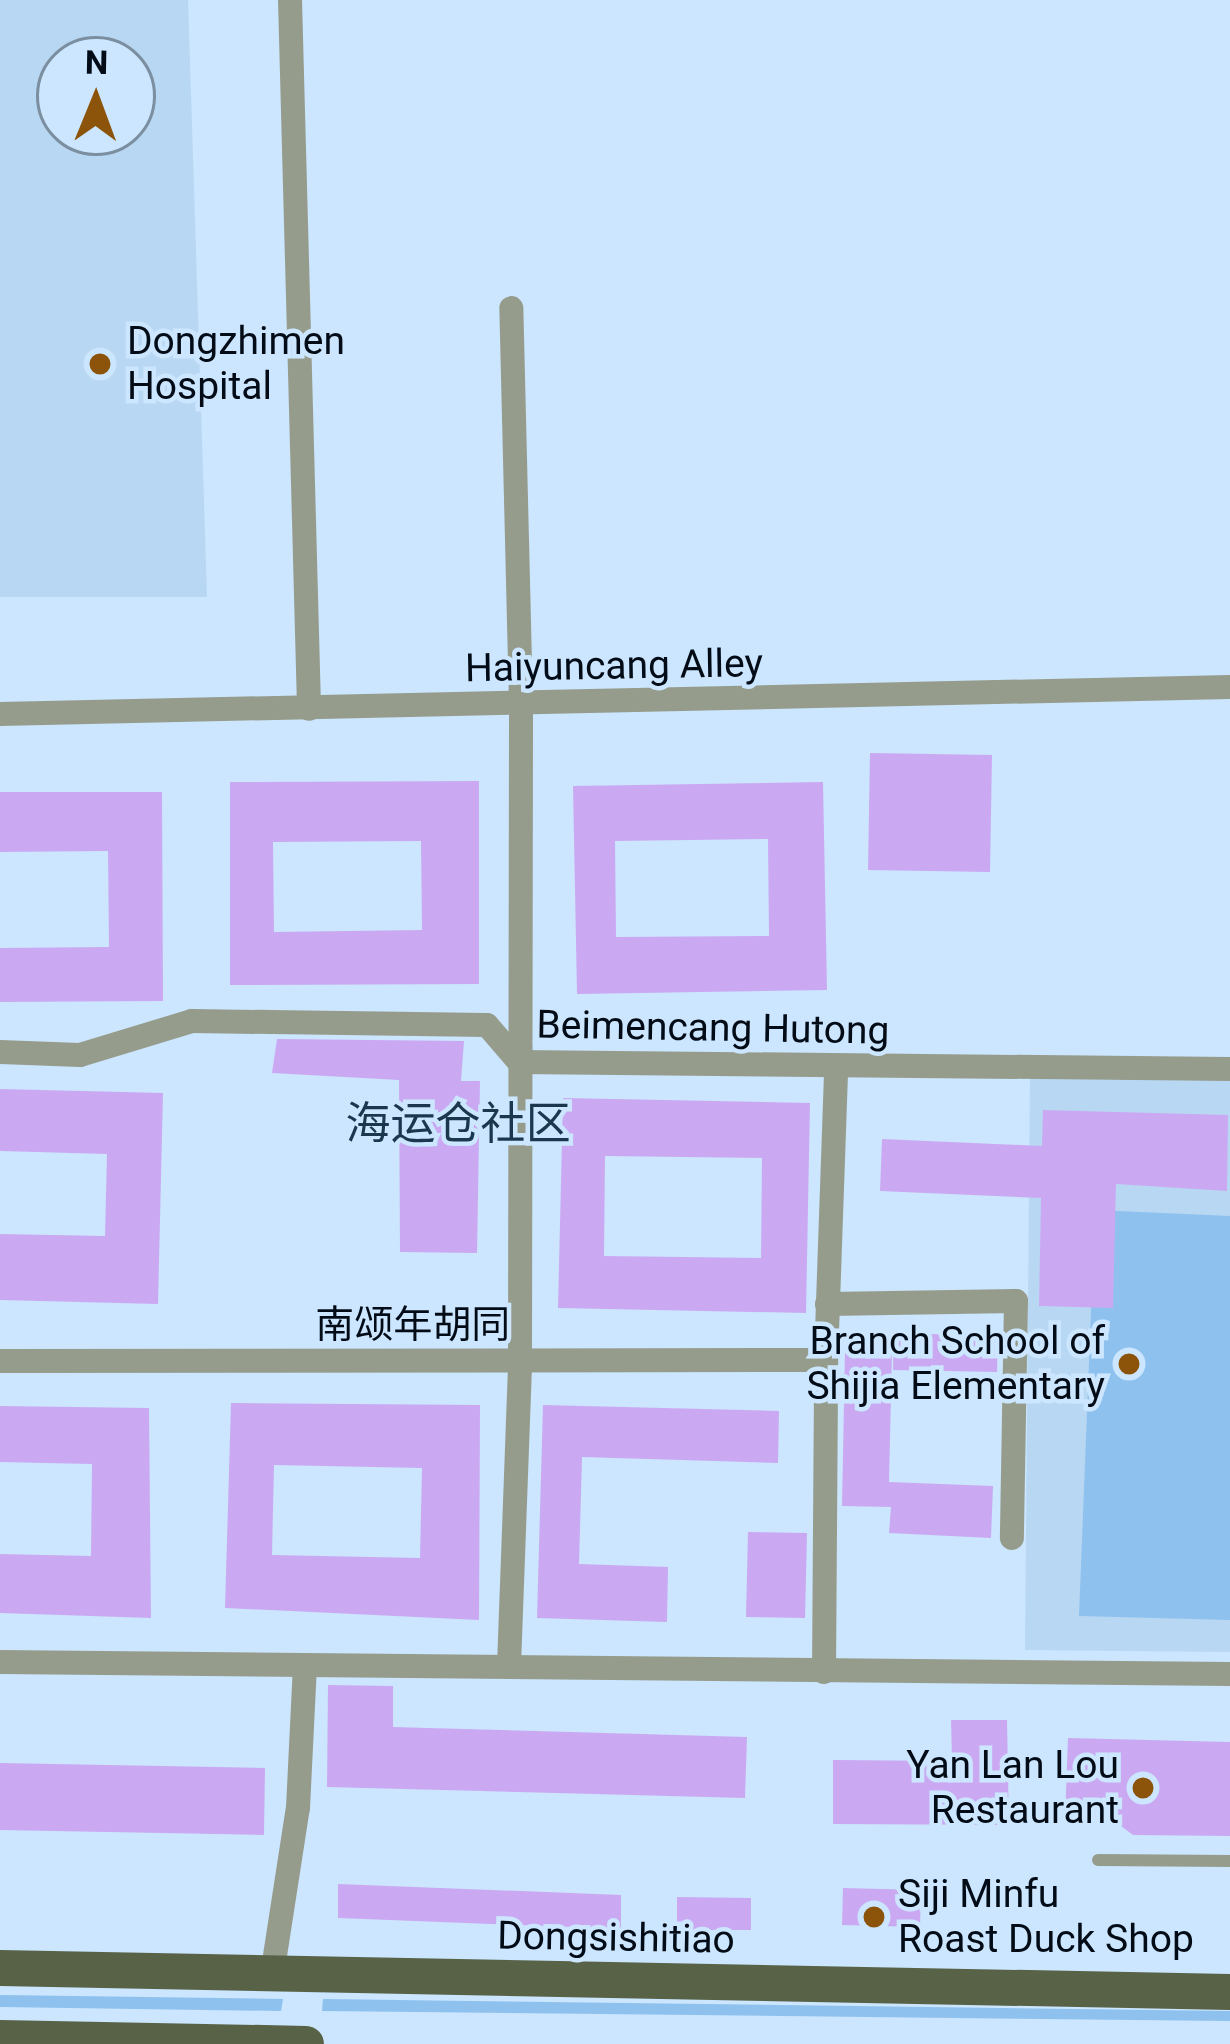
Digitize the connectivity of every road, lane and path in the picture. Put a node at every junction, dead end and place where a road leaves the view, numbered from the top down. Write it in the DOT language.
graph roads {
  1 [pos="290,0"];
  2 [pos="511,308"];
  3 [pos="1230,687"];
  4 [pos="521,704"];
  5 [pos="309,709"];
  6 [pos="0,714"];
  7 [pos="0,1052"];
  8 [pos="519,1062"];
  9 [pos="836,1069"];
  10 [pos="1230,1069"];
  11 [pos="827,1304"];
  12 [pos="520,1360"];
  13 [pos="826,1360"];
  14 [pos="0,1361"];
  15 [pos="1012,1538"];
  16 [pos="0,1662"];
  17 [pos="305,1666"];
  18 [pos="509,1666"];
  19 [pos="824,1672"];
  20 [pos="1230,1674"];
  21 [pos="1098,1860"];
  22 [pos="1230,1861"];
  23 [pos="0,1968"];
  24 [pos="272,1975"];
  25 [pos="1230,1992"];
  26 [pos="0,2038"];
  27 [pos="306,2044"];
  1 -- 5 [label="street"];
  2 -- 4 [label="street"];
  3 -- 4 [label="street, Haiyuncang Alley"];
  4 -- 5 [label="street, Haiyuncang Alley"];
  4 -- 8 [label="street"];
  5 -- 6 [label="street, Haiyuncang Alley"];
  7 -- 8 [label="street, Beimencang Hutong"];
  8 -- 9 [label="street, Beimencang Hutong"];
  8 -- 12 [label="street"];
  9 -- 10 [label="street, Beimencang Hutong"];
  9 -- 11 [label="street"];
  11 -- 13 [label="street"];
  11 -- 15 [label="street"];
  12 -- 13 [label="street, 南颂年胡同"];
  12 -- 14 [label="street, 南颂年胡同"];
  12 -- 18 [label="street"];
  13 -- 19 [label="street"];
  16 -- 17 [label="street"];
  17 -- 18 [label="street"];
  17 -- 24 [label="street"];
  18 -- 19 [label="street"];
  19 -- 20 [label="street"];
  21 -- 22 [label="lane"];
  23 -- 24 [label="main road, Dongsishitiao"];
  24 -- 25 [label="main road, Dongsishitiao"];
  26 -- 27 [label="main road"];
}
